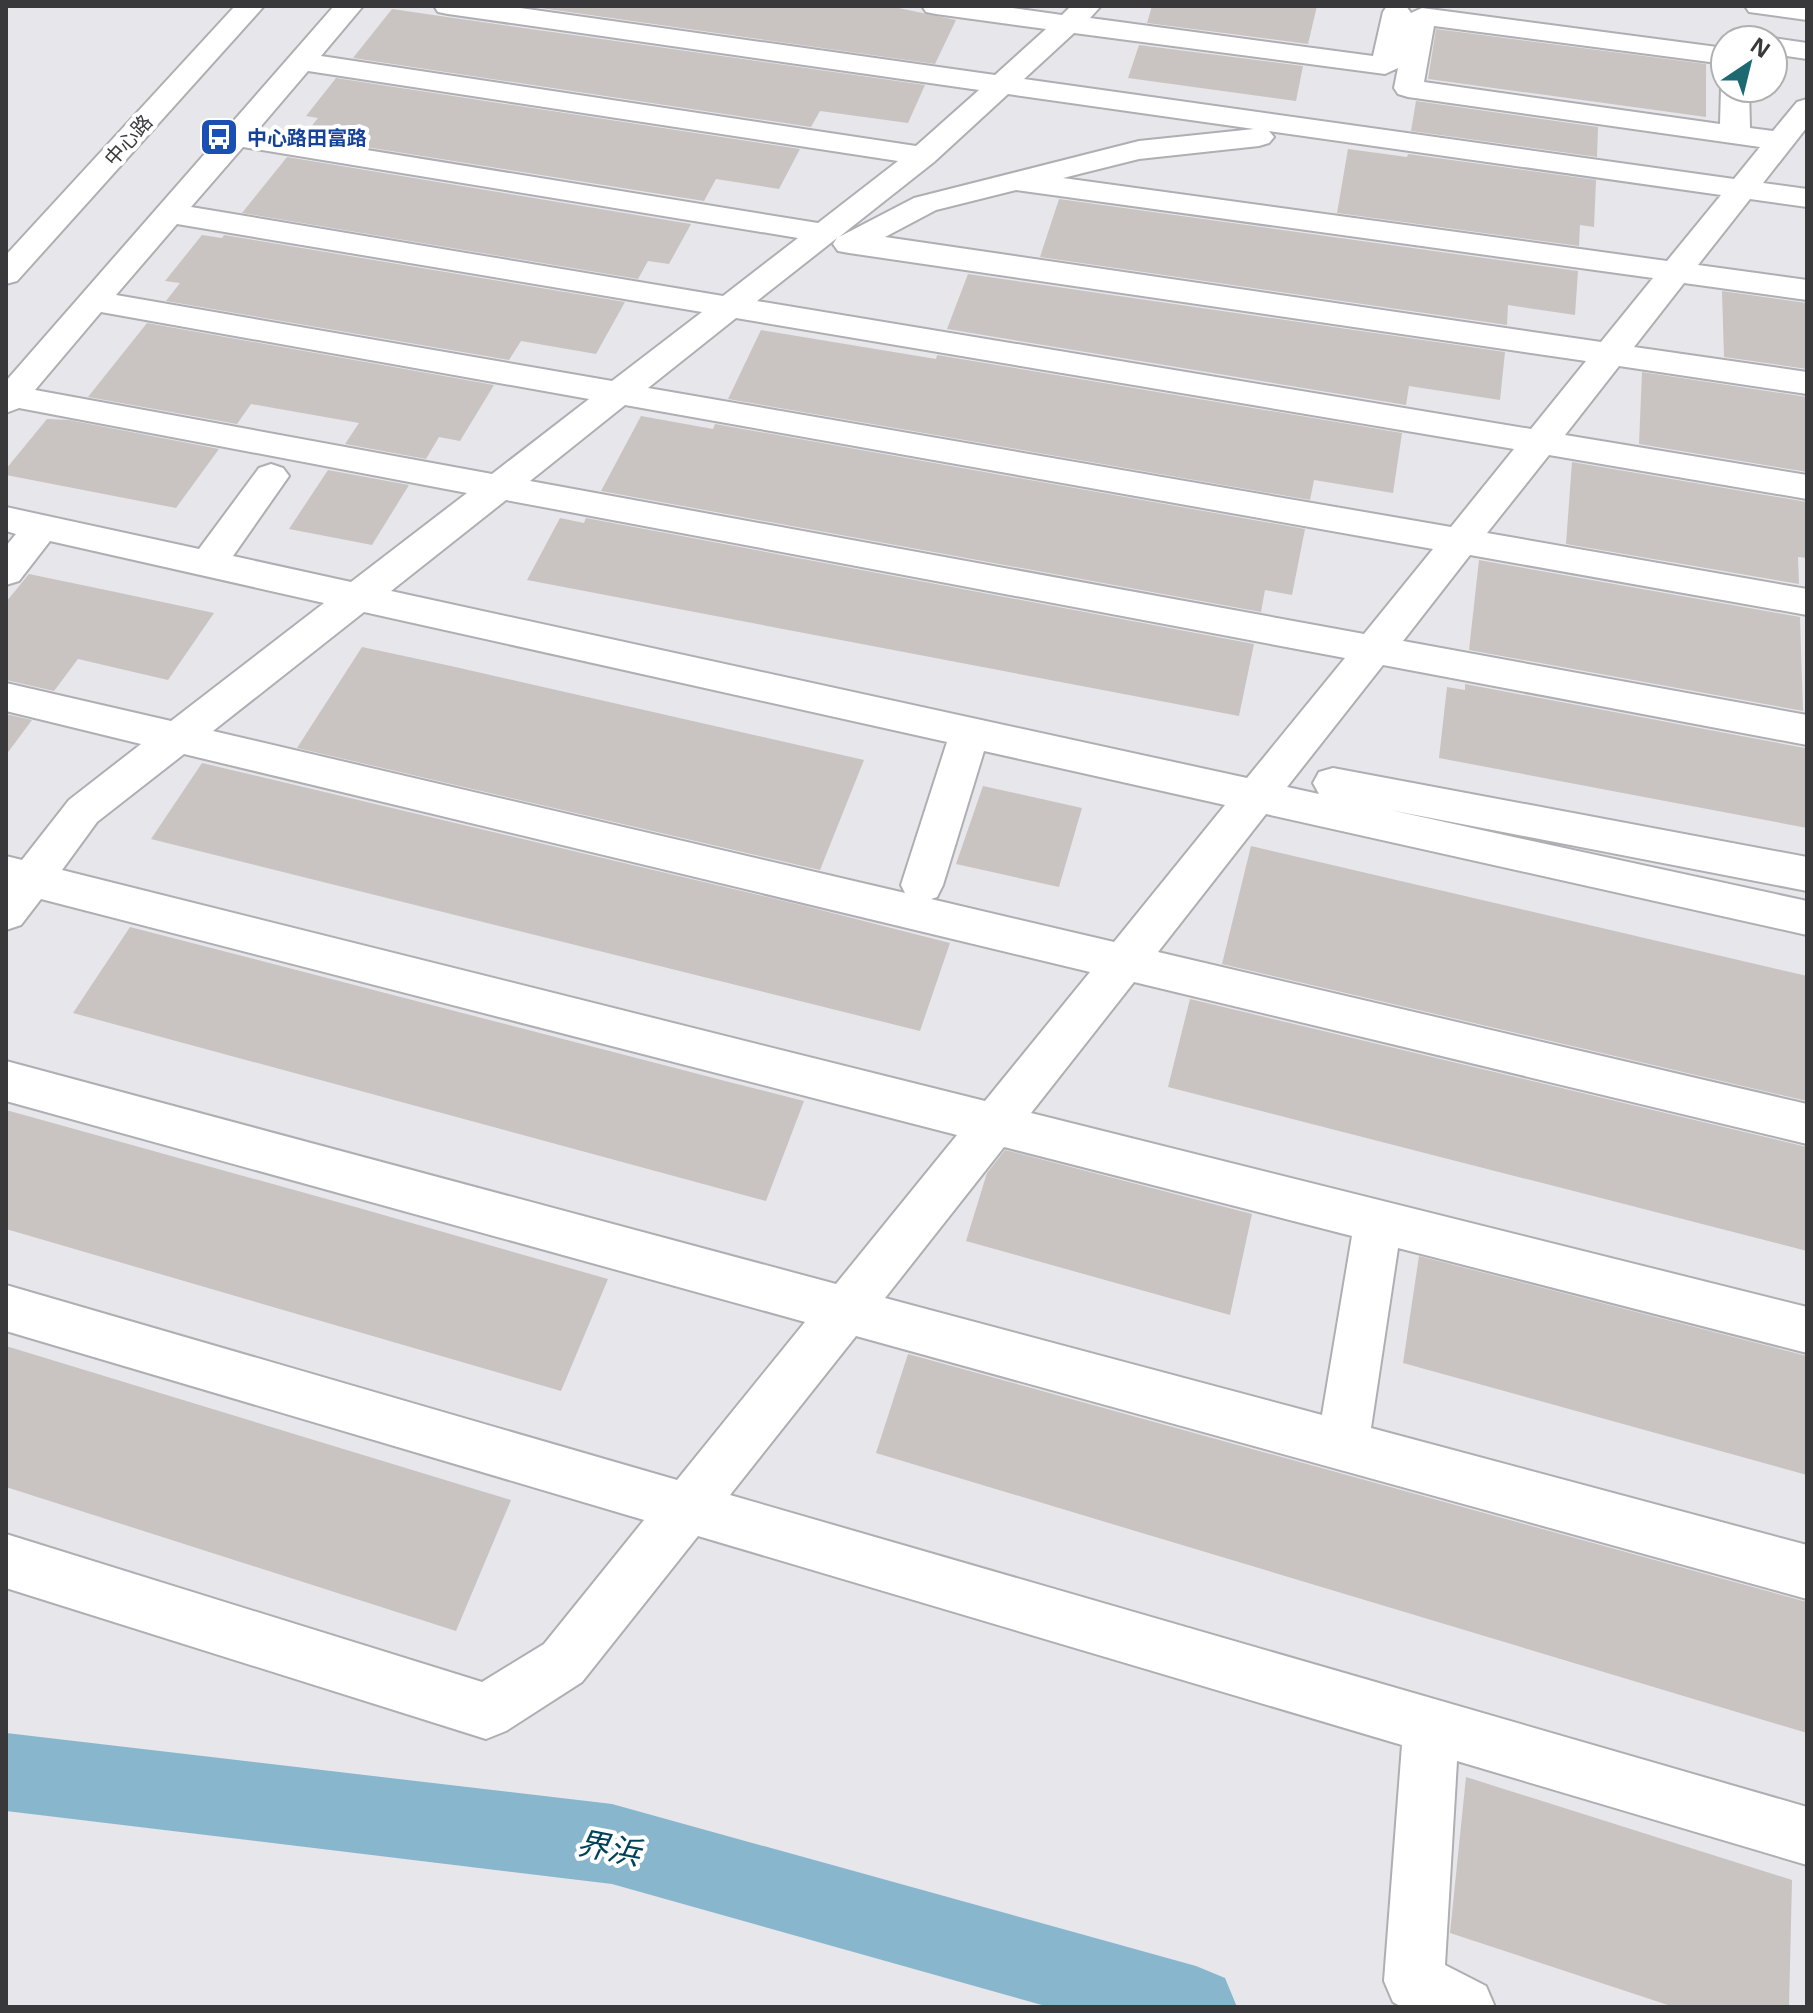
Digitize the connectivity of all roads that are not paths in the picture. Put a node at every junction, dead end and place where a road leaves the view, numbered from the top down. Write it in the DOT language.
graph roads {
  1 [pos="250,6"];
  2 [pos="349,6"];
  3 [pos="448,6"];
  4 [pos="936,6"];
  5 [pos="1398,6"];
  6 [pos="1479,6"];
  7 [pos="1759,6"];
  8 [pos="1807,12"];
  9 [pos="1077,15"];
  10 [pos="1709,37"];
  11 [pos="1709,54"];
  12 [pos="301,61"];
  13 [pos="1002,84"];
  14 [pos="1735,104"];
  15 [pos="1798,124"];
  16 [pos="1325,130"];
  17 [pos="1735,135"];
  18 [pos="235,137"];
  19 [pos="923,156"];
  20 [pos="1016,181"];
  21 [pos="1743,189"];
  22 [pos="1807,198"];
  23 [pos="169,213"];
  24 [pos="1807,230"];
  25 [pos="839,237"];
  26 [pos="1676,272"];
  27 [pos="6,274"];
  28 [pos="1807,290"];
  29 [pos="93,301"];
  30 [pos="729,307"];
  31 [pos="1611,354"];
  32 [pos="1807,383"];
  33 [pos="618,393"];
  34 [pos="8,399"];
  35 [pos="1540,442"];
  36 [pos="271,476"];
  37 [pos="498,487"];
  38 [pos="1807,487"];
  39 [pos="24,523"];
  40 [pos="1461,541"];
  41 [pos="208,564"];
  42 [pos="6,572"];
  43 [pos="358,597"];
  44 [pos="1807,602"];
  45 [pos="1373,650"];
  46 [pos="6,697"];
  47 [pos="1807,730"];
  48 [pos="970,733"];
  49 [pos="176,738"];
  50 [pos="1266,784"];
  51 [pos="1807,874"];
  52 [pos="922,885"];
  53 [pos="14,889"];
  54 [pos="1807,918"];
  55 [pos="1124,962"];
  56 [pos="6,1081"];
  57 [pos="994,1124"];
  58 [pos="1807,1124"];
  59 [pos="1378,1221"];
  60 [pos="6,1308"];
  61 [pos="845,1310"];
  62 [pos="1807,1330"];
  63 [pos="1343,1445"];
  64 [pos="687,1507"];
  65 [pos="6,1561"];
  66 [pos="1807,1572"];
  67 [pos="1431,1726"];
  68 [pos="1807,1836"];
  69 [pos="1465,2007"];
  1 -- 27 [label="street, 中心路"];
  2 -- 12 [label="street"];
  3 -- 13 [label="street"];
  4 -- 9 [label="street"];
  5 -- 9 [label="street"];
  6 -- 10 [label="street"];
  7 -- 8 [label="street"];
  9 -- 13 [label="street"];
  11 -- 17 [label="street"];
  12 -- 18 [label="street"];
  12 -- 19 [label="street"];
  13 -- 16 [label="street"];
  13 -- 19 [label="street"];
  14 -- 17 [label="street"];
  15 -- 17 [label="street"];
  15 -- 21 [label="street"];
  16 -- 20 [label="street"];
  16 -- 21 [label="street"];
  18 -- 23 [label="street"];
  18 -- 25 [label="street"];
  19 -- 25 [label="street"];
  20 -- 25 [label="street"];
  20 -- 26 [label="street"];
  21 -- 22 [label="street"];
  21 -- 24 [label="street"];
  21 -- 26 [label="street"];
  23 -- 29 [label="street"];
  23 -- 30 [label="street"];
  25 -- 30 [label="street"];
  25 -- 31 [label="street"];
  26 -- 28 [label="street"];
  26 -- 31 [label="street"];
  29 -- 33 [label="street"];
  29 -- 34 [label="street"];
  30 -- 33 [label="street"];
  30 -- 35 [label="street"];
  31 -- 32 [label="street"];
  31 -- 35 [label="street"];
  33 -- 37 [label="street"];
  33 -- 40 [label="street"];
  34 -- 37 [label="street"];
  35 -- 38 [label="street"];
  35 -- 40 [label="street"];
  36 -- 41 [label="street"];
  37 -- 43 [label="street"];
  37 -- 45 [label="street"];
  39 -- 41 [label="street"];
  39 -- 42 [label="street"];
  40 -- 44 [label="street"];
  40 -- 45 [label="street"];
  41 -- 43 [label="street"];
  43 -- 48 [label="street"];
  43 -- 49 [label="street"];
  45 -- 47 [label="street"];
  45 -- 50 [label="street"];
  46 -- 49 [label="street"];
  48 -- 50 [label="street"];
  48 -- 52 [label="street"];
  49 -- 53 [label="street"];
  49 -- 55 [label="street"];
  50 -- 51 [label="street"];
  50 -- 54 [label="street"];
  50 -- 55 [label="street"];
  53 -- 57 [label="street"];
  55 -- 57 [label="street"];
  55 -- 58 [label="street"];
  56 -- 61 [label="street"];
  57 -- 59 [label="street"];
  57 -- 61 [label="street"];
  59 -- 62 [label="street"];
  59 -- 63 [label="street"];
  60 -- 64 [label="street"];
  61 -- 63 [label="street"];
  61 -- 64 [label="street"];
  63 -- 66 [label="street"];
  64 -- 65 [label="street"];
  64 -- 67 [label="street"];
  67 -- 68 [label="street"];
  67 -- 69 [label="street"];
}
